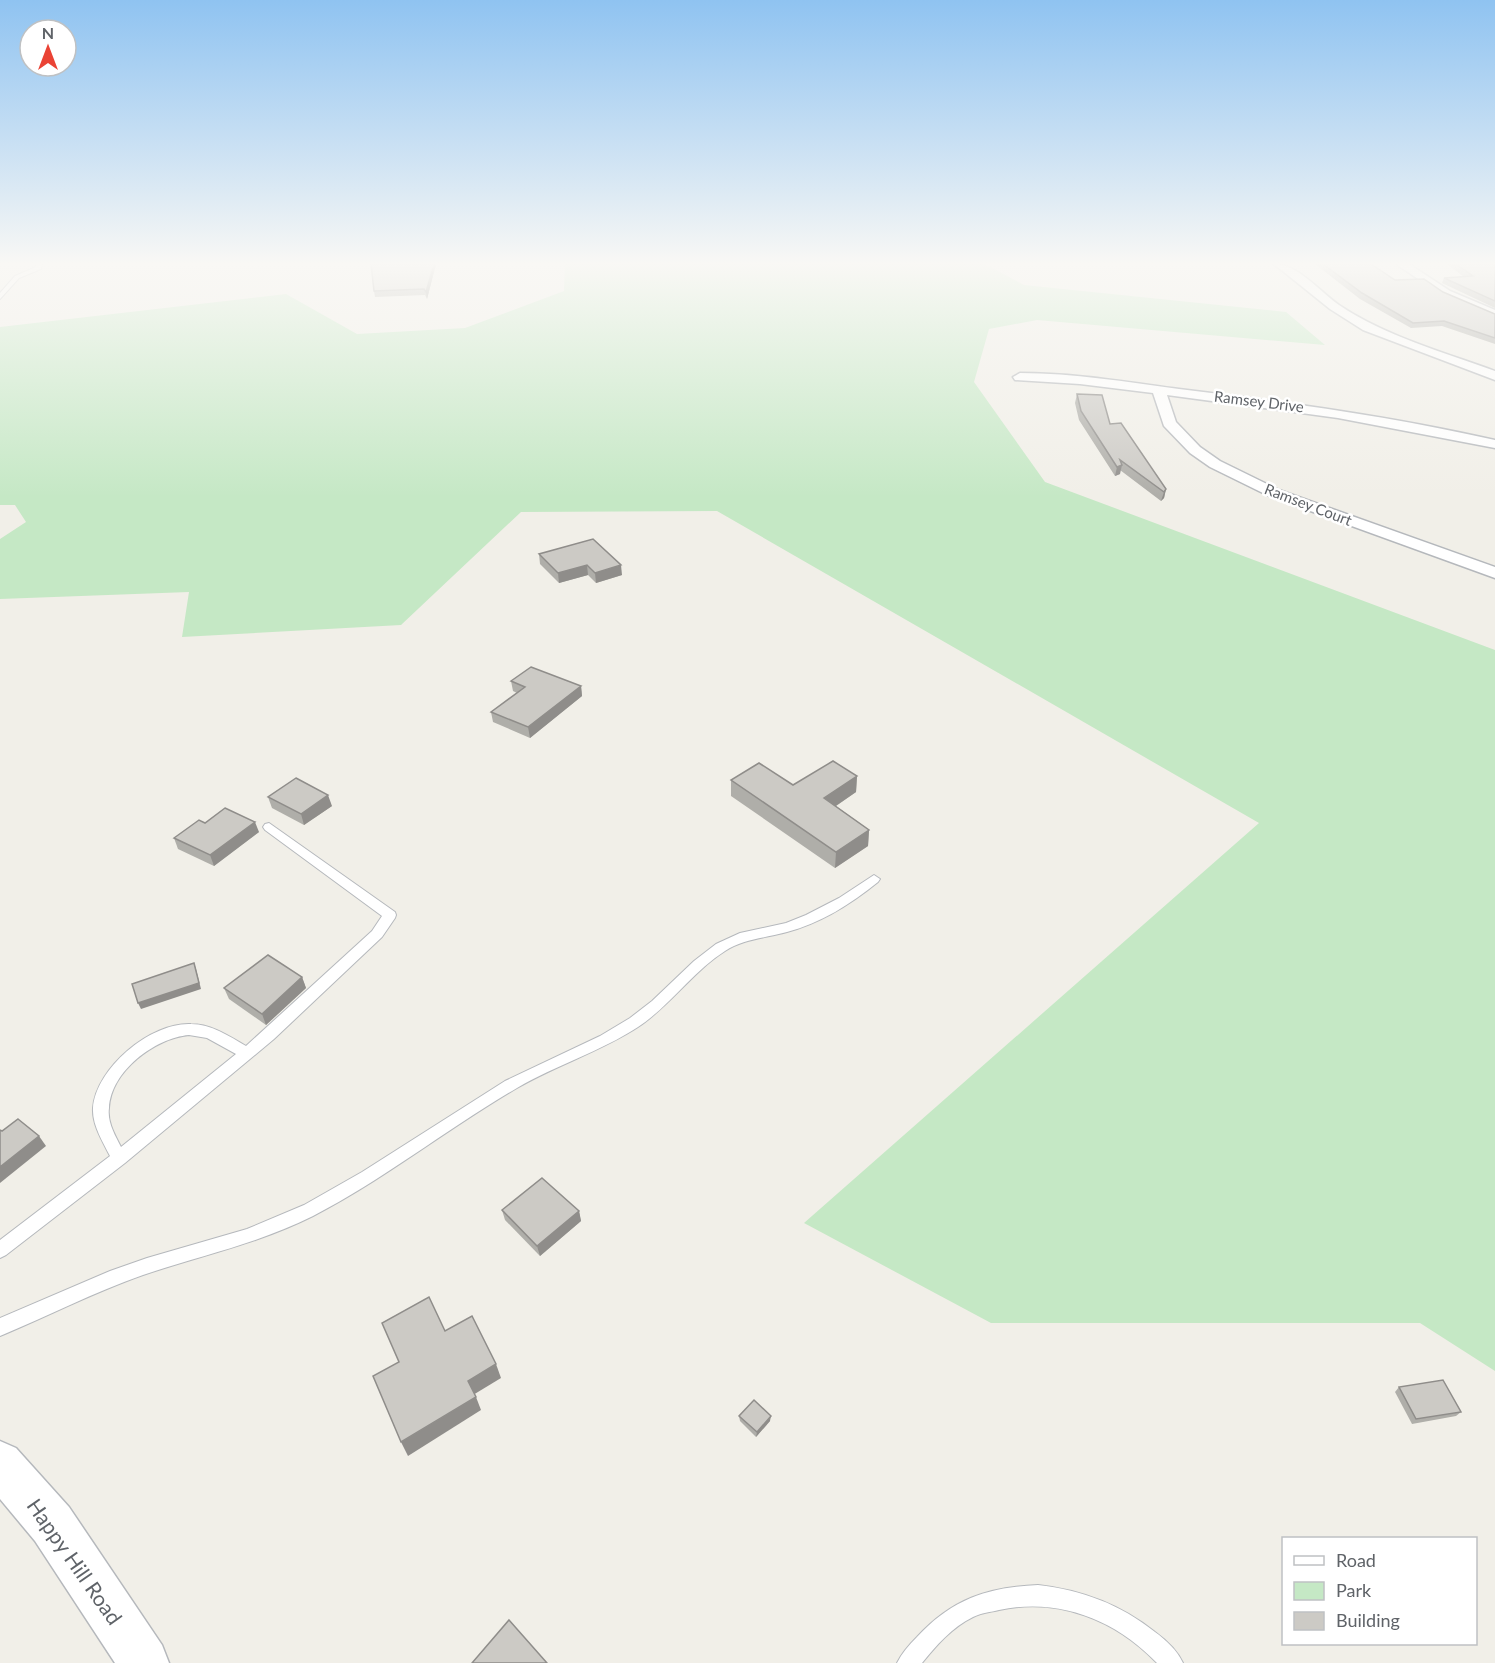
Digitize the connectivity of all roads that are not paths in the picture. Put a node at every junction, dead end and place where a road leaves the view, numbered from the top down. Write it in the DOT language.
graph roads {
  1 [pos="1403,342"];
  2 [pos="1495,376"];
  3 [pos="1020,377"];
  4 [pos="1159,390"];
  5 [pos="1495,444"];
  6 [pos="1495,573"];
  7 [pos="269,827"];
  8 [pos="874,879"];
  9 [pos="247,1053"];
  10 [pos="119,1158"];
  11 [pos="0,1250"];
  12 [pos="0,1327"];
  13 [pos="0,1464"];
  14 [pos="144,1663"];
  15 [pos="908,1663"];
  16 [pos="1172,1663"];
  1 -- 2 [label="street"];
  3 -- 4 [label="street, Ramsey Drive"];
  4 -- 5 [label="street, Ramsey Drive"];
  4 -- 6 [label="street, Ramsey Court"];
  7 -- 9 [label="lane"];
  8 -- 12 [label="lane"];
  9 -- 10 [label="lane"];
  9 -- 10 [label="lane"];
  10 -- 11 [label="lane"];
  13 -- 14 [label="street, Happy Hill Road"];
  15 -- 16 [label="lane"];
}
